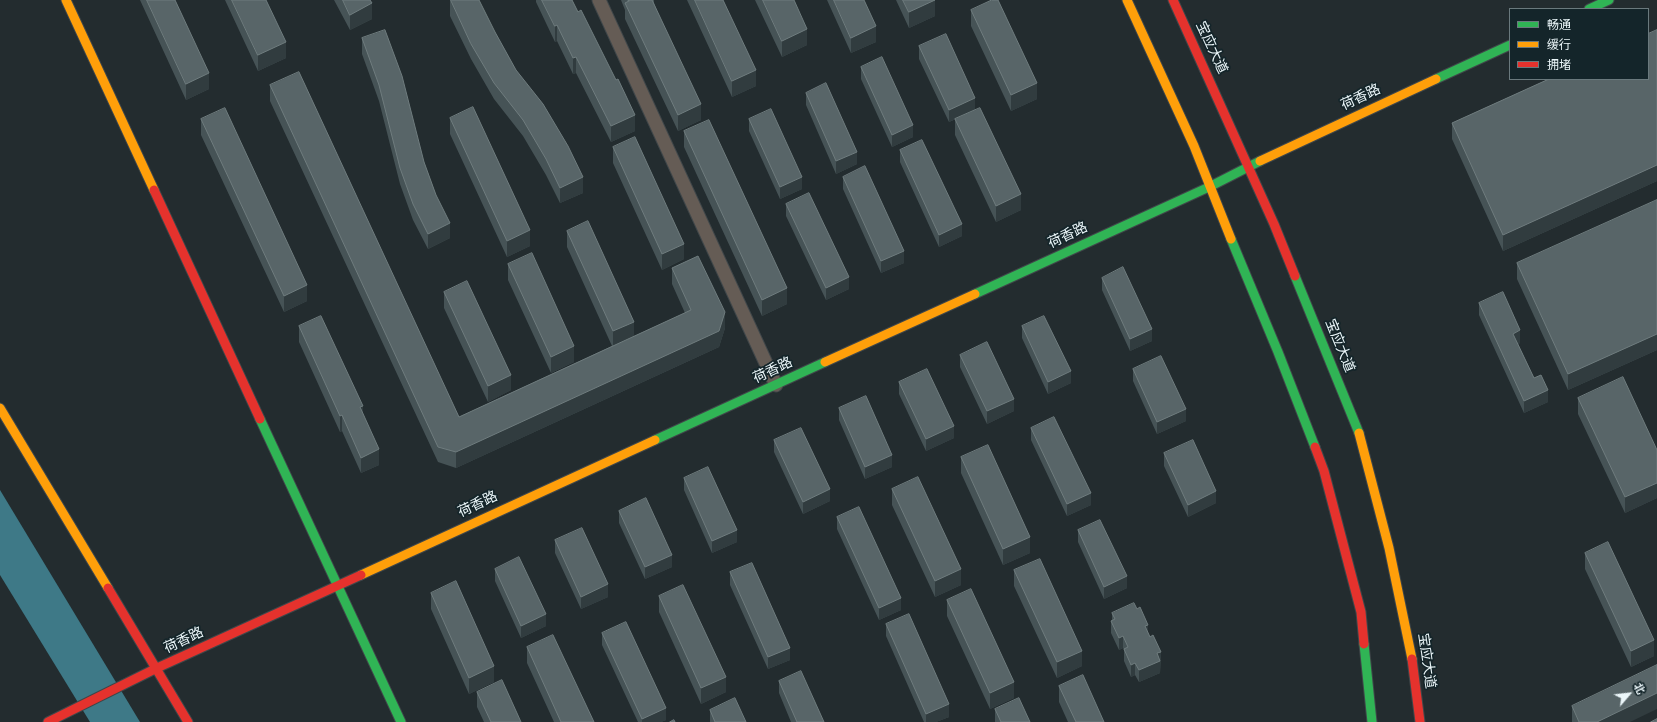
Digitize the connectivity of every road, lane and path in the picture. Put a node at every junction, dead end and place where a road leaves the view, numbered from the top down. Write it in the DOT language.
graph roads {
  1 [pos="66,0"];
  2 [pos="599,0"];
  3 [pos="1127,0"];
  4 [pos="1173,0"];
  5 [pos="1609,0"];
  6 [pos="1591,8"];
  7 [pos="1509,45"];
  8 [pos="1248,166"];
  9 [pos="1208,187"];
  10 [pos="776,385"];
  11 [pos="0,408"];
  12 [pos="338,585"];
  13 [pos="157,668"];
  14 [pos="48,722"];
  15 [pos="188,722"];
  16 [pos="401,722"];
  17 [pos="1372,722"];
  18 [pos="1420,722"];
  1 -- 12 [label="street"];
  2 -- 10 [label="street"];
  3 -- 9 [label="street"];
  4 -- 8 [label="street, 宝应大道"];
  5 -- 6 [label="street"];
  7 -- 8 [label="street, 荷香路"];
  8 -- 9 [label="street, 荷香路"];
  8 -- 18 [label="street, 宝应大道"];
  9 -- 10 [label="street, 荷香路"];
  9 -- 17 [label="street"];
  10 -- 12 [label="street, 荷香路"];
  11 -- 13 [label="street"];
  12 -- 13 [label="street, 荷香路"];
  12 -- 16 [label="street"];
  13 -- 14 [label="street, 荷香路"];
  13 -- 15 [label="street"];
}
